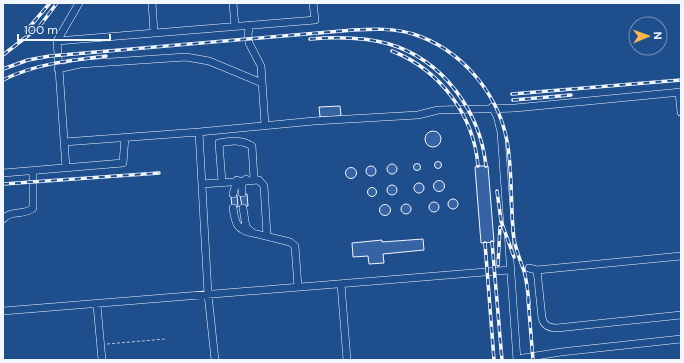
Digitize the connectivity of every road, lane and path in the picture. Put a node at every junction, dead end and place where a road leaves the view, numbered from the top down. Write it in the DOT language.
graph roads {
  1 [pos="79,3"];
  2 [pos="152,3"];
  3 [pos="233,3"];
  4 [pos="313,3"];
  5 [pos="250,25"];
  6 [pos="235,26"];
  7 [pos="154,32"];
  8 [pos="57,41"];
  9 [pos="58,69"];
  10 [pos="262,84"];
  11 [pos="680,92"];
  12 [pos="492,107"];
  13 [pos="681,112"];
  14 [pos="265,125"];
  15 [pos="219,130"];
  16 [pos="199,132"];
  17 [pos="125,138"];
  18 [pos="64,142"];
  19 [pos="219,143"];
  20 [pos="66,168"];
  21 [pos="33,171"];
  22 [pos="3,173"];
  23 [pos="250,179"];
  24 [pos="237,180"];
  25 [pos="222,182"];
  26 [pos="202,184"];
  27 [pos="242,192"];
  28 [pos="233,194"];
  29 [pos="233,208"];
  30 [pos="243,208"];
  31 [pos="3,219"];
  32 [pos="253,233"];
  33 [pos="267,236"];
  34 [pos="681,256"];
  35 [pos="510,270"];
  36 [pos="341,284"];
  37 [pos="298,287"];
  38 [pos="208,294"];
  39 [pos="97,305"];
  40 [pos="3,311"];
  41 [pos="681,315"];
  42 [pos="165,339"];
  43 [pos="681,339"];
  44 [pos="101,345"];
  45 [pos="102,360"];
  46 [pos="215,360"];
  47 [pos="347,360"];
  48 [pos="517,360"];
  1 -- 8 [label="lane"];
  2 -- 7 [label="lane"];
  3 -- 6 [label="lane"];
  4 -- 5 [label="lane"];
  5 -- 6 [label="lane"];
  5 -- 10 [label="lane"];
  6 -- 7 [label="lane"];
  7 -- 8 [label="lane"];
  8 -- 9 [label="lane"];
  9 -- 10 [label="lane"];
  9 -- 18 [label="lane"];
  10 -- 14 [label="lane"];
  11 -- 12 [label="lane"];
  11 -- 13 [label="lane"];
  12 -- 14 [label="lane"];
  12 -- 35 [label="lane"];
  14 -- 15 [label="lane"];
  15 -- 16 [label="lane"];
  15 -- 19 [label="lane"];
  16 -- 17 [label="lane"];
  16 -- 26 [label="lane"];
  17 -- 18 [label="lane"];
  17 -- 20 [label="lane"];
  18 -- 20 [label="lane"];
  19 -- 23 [label="lane"];
  19 -- 25 [label="lane"];
  20 -- 21 [label="lane"];
  21 -- 22 [label="lane"];
  21 -- 31 [label="lane"];
  23 -- 24 [label="lane"];
  23 -- 27 [label="lane"];
  23 -- 33 [label="lane"];
  24 -- 25 [label="lane"];
  24 -- 28 [label="lane"];
  25 -- 26 [label="lane"];
  26 -- 38 [label="lane"];
  29 -- 32 [label="lane"];
  30 -- 32 [label="lane"];
  32 -- 33 [label="lane"];
  33 -- 37 [label="lane"];
  34 -- 41 [label="lane"];
  35 -- 36 [label="lane"];
  35 -- 48 [label="lane"];
  36 -- 37 [label="lane"];
  36 -- 47 [label="lane"];
  37 -- 38 [label="lane"];
  38 -- 39 [label="lane"];
  38 -- 46 [label="lane"];
  39 -- 40 [label="lane"];
  39 -- 44 [label="lane"];
  42 -- 44 [label="path"];
  43 -- 48 [label="lane"];
  44 -- 45 [label="lane"];
}
